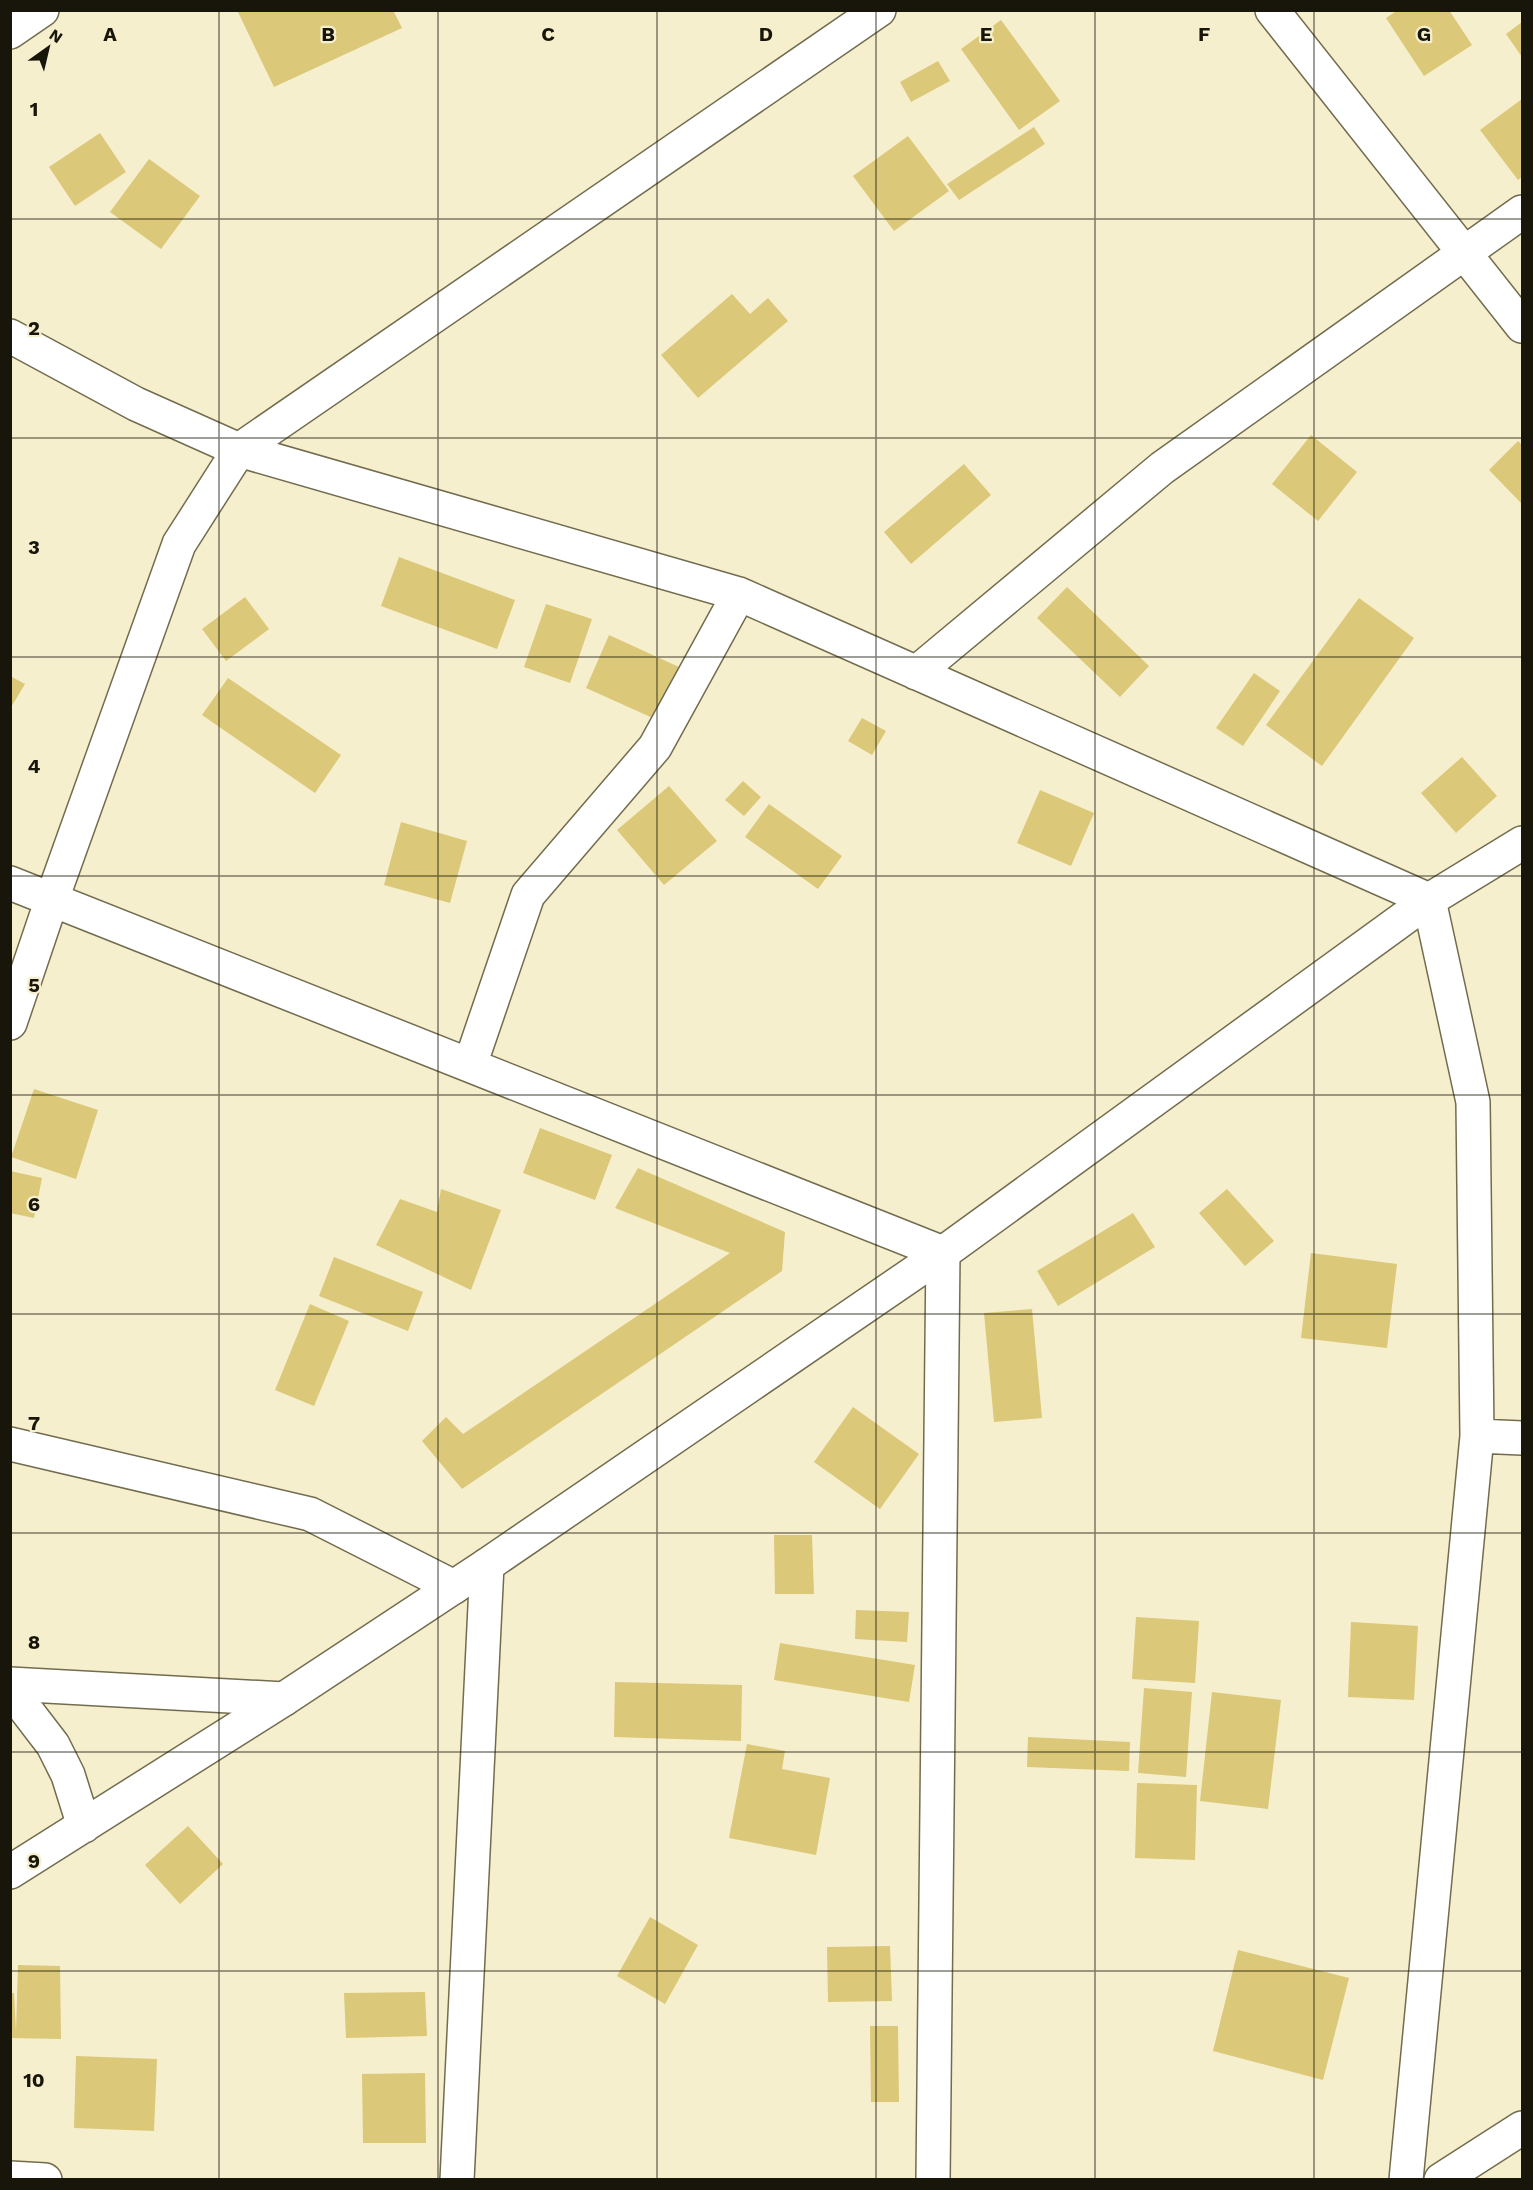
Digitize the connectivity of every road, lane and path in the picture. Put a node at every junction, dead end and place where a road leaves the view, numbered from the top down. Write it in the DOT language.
graph roads {
  1 [pos="42,10"];
  2 [pos="879,10"];
  3 [pos="1272,10"];
  4 [pos="10,32"];
  5 [pos="1522,212"];
  6 [pos="1465,253"];
  7 [pos="1522,326"];
  8 [pos="10,336"];
  9 [pos="239,450"];
  10 [pos="739,594"];
  11 [pos="916,673"];
  12 [pos="1522,843"];
  13 [pos="10,883"];
  14 [pos="52,899"];
  15 [pos="1429,900"];
  16 [pos="10,1023"];
  17 [pos="470,1065"];
  18 [pos="943,1253"];
  19 [pos="1477,1436"];
  20 [pos="1522,1438"];
  21 [pos="10,1444"];
  22 [pos="487,1565"];
  23 [pos="454,1587"];
  24 [pos="10,1684"];
  25 [pos="10,1689"];
  26 [pos="284,1699"];
  27 [pos="84,1826"];
  28 [pos="10,1872"];
  29 [pos="1522,2128"];
  30 [pos="10,2178"];
  31 [pos="45,2180"];
  32 [pos="457,2180"];
  33 [pos="933,2180"];
  34 [pos="1406,2180"];
  35 [pos="1442,2180"];
  1 -- 4 [label="main road"];
  2 -- 9 [label="main road"];
  3 -- 6 [label="main road"];
  5 -- 6 [label="main road"];
  6 -- 7 [label="main road"];
  6 -- 11 [label="main road"];
  8 -- 9 [label="main road"];
  9 -- 10 [label="main road"];
  9 -- 14 [label="main road"];
  10 -- 11 [label="main road"];
  10 -- 17 [label="main road"];
  11 -- 15 [label="main road"];
  12 -- 15 [label="main road"];
  13 -- 14 [label="main road"];
  14 -- 16 [label="main road"];
  14 -- 17 [label="main road"];
  15 -- 18 [label="main road"];
  15 -- 19 [label="main road"];
  17 -- 18 [label="main road"];
  18 -- 22 [label="main road"];
  18 -- 33 [label="main road"];
  19 -- 20 [label="main road"];
  19 -- 34 [label="main road"];
  21 -- 23 [label="main road"];
  22 -- 23 [label="main road"];
  22 -- 32 [label="main road"];
  23 -- 26 [label="main road"];
  24 -- 26 [label="main road"];
  25 -- 27 [label="main road"];
  26 -- 27 [label="main road"];
  27 -- 28 [label="main road"];
  29 -- 35 [label="main road"];
  30 -- 31 [label="main road"];
}
